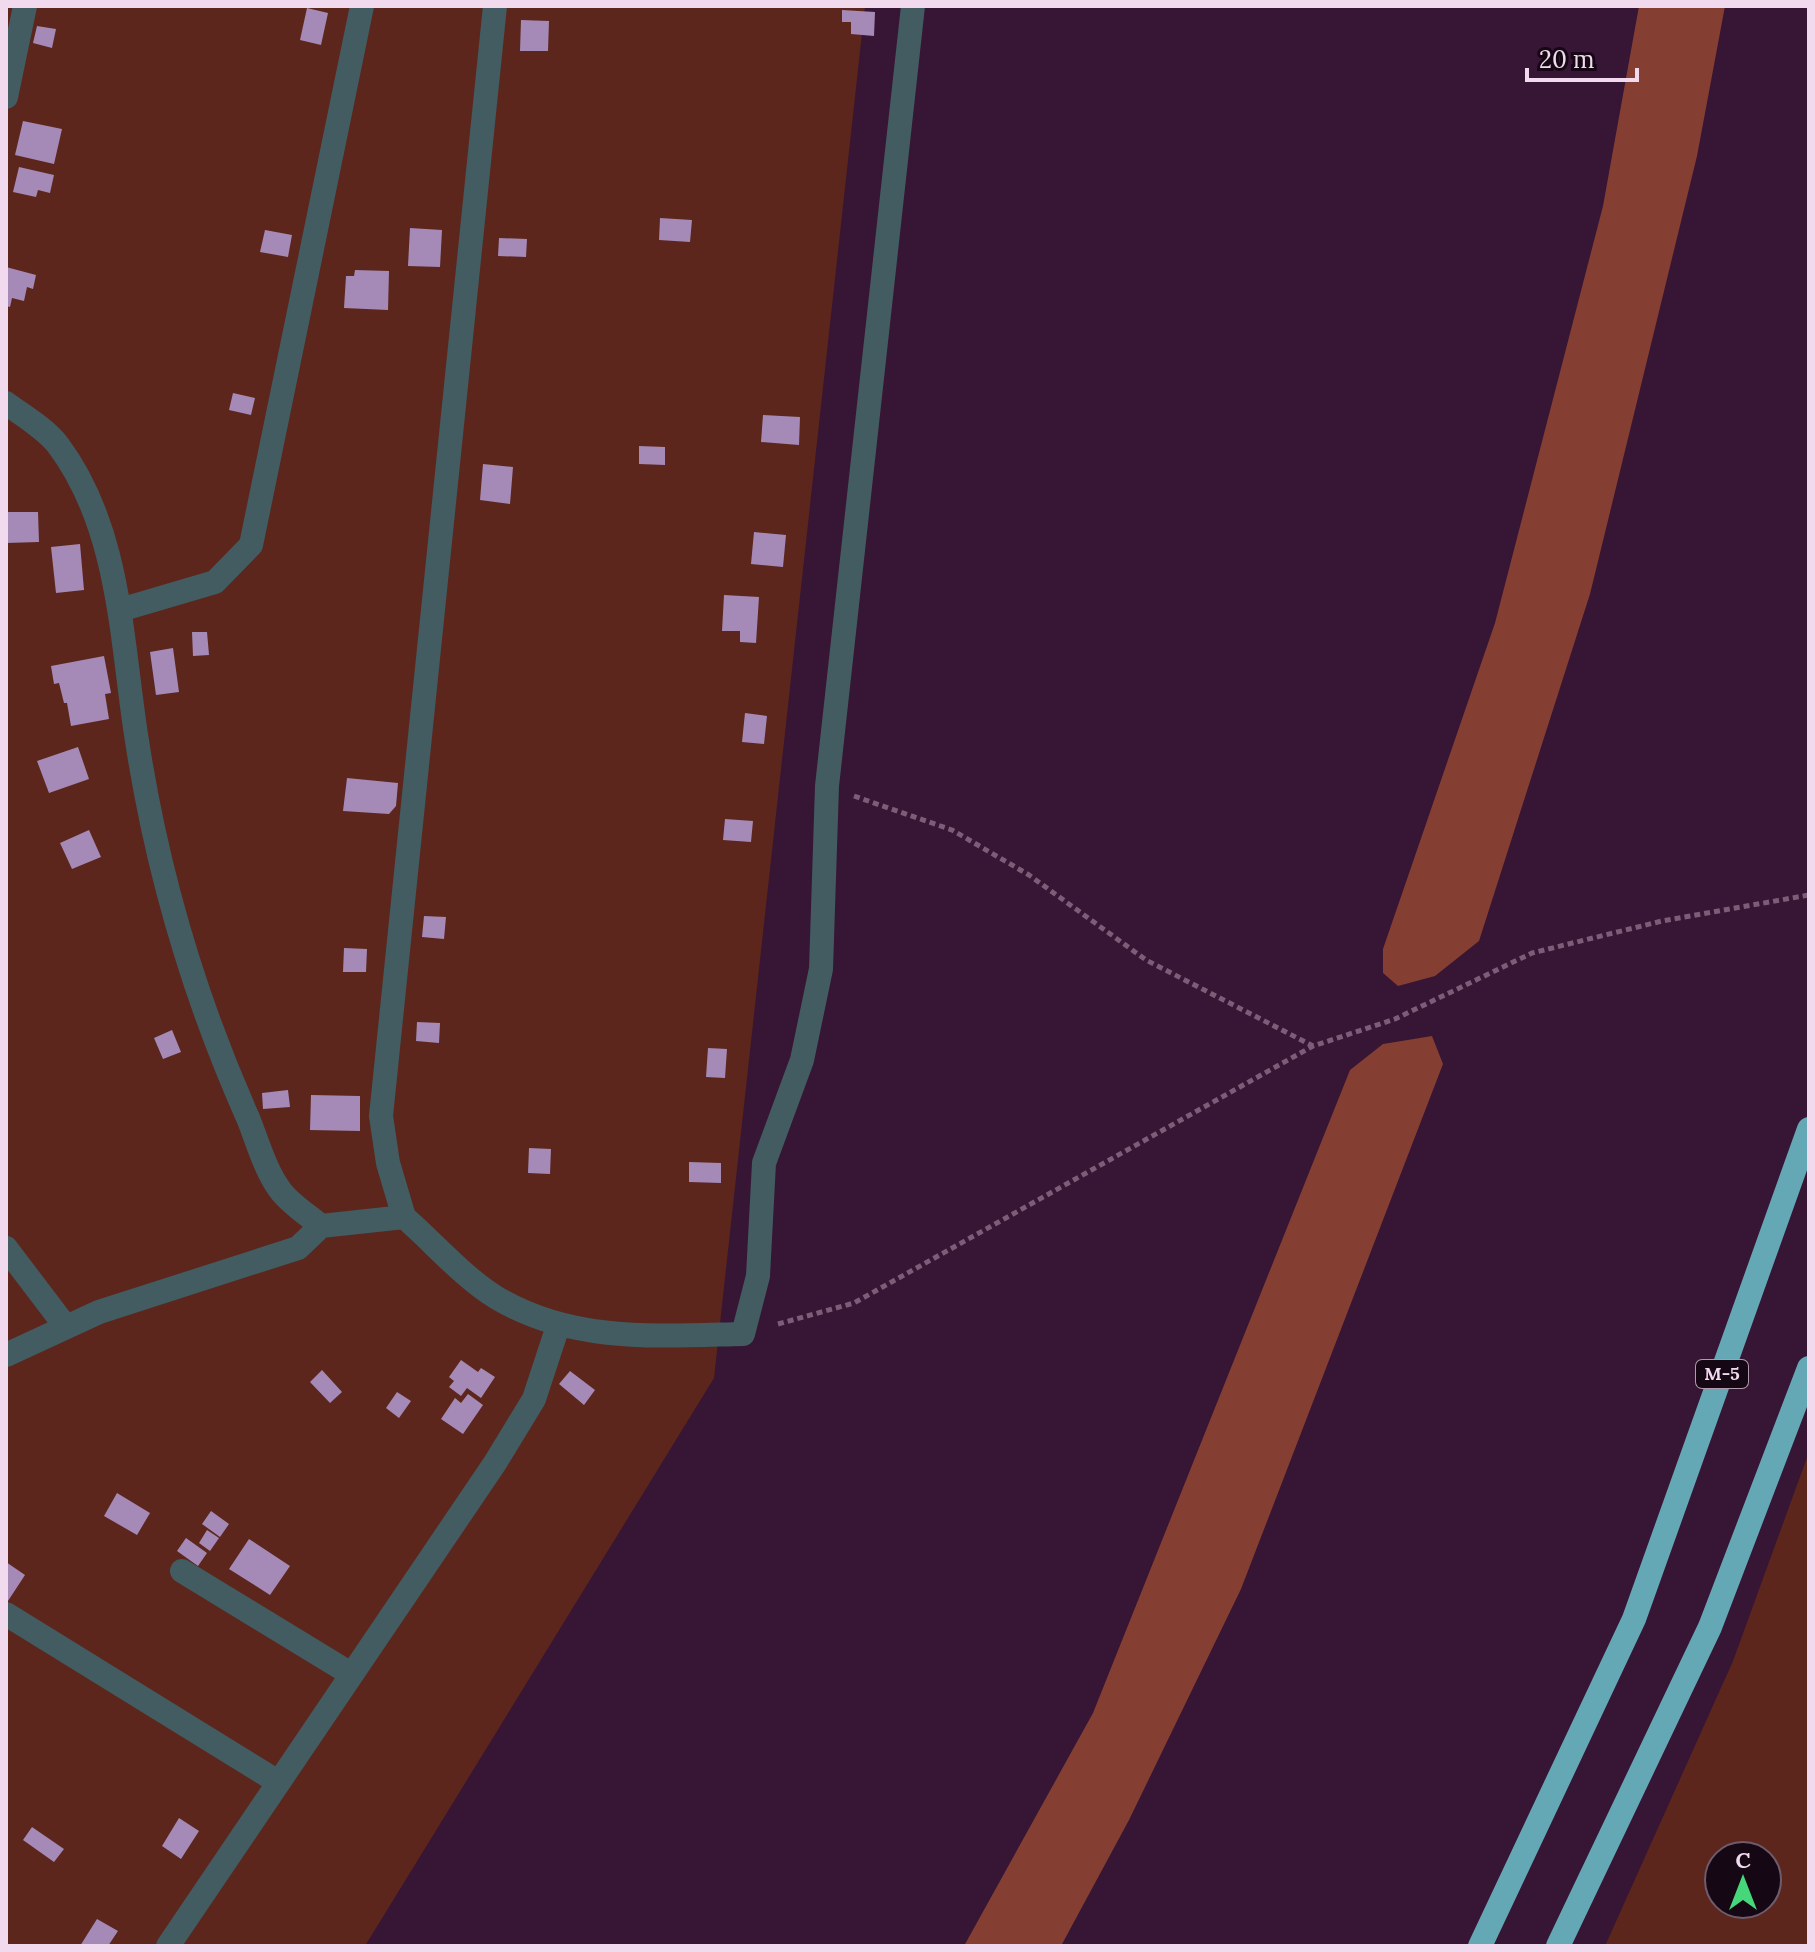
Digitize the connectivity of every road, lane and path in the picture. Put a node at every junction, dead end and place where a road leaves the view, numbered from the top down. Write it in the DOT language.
graph roads {
  1 [pos="25,6"];
  2 [pos="362,6"];
  3 [pos="495,6"];
  4 [pos="913,6"];
  5 [pos="6,97"];
  6 [pos="6,403"];
  7 [pos="120,610"];
  8 [pos="827,786"];
  9 [pos="1809,895"];
  10 [pos="1313,1046"];
  11 [pos="1809,1129"];
  12 [pos="404,1217"];
  13 [pos="321,1226"];
  14 [pos="6,1248"];
  15 [pos="558,1326"];
  16 [pos="66,1327"];
  17 [pos="743,1334"];
  18 [pos="6,1355"];
  19 [pos="1809,1368"];
  20 [pos="182,1571"];
  21 [pos="6,1614"];
  22 [pos="351,1674"];
  23 [pos="278,1782"];
  24 [pos="168,1946"];
  25 [pos="1480,1946"];
  26 [pos="1558,1946"];
  1 -- 5 [label="lane"];
  2 -- 7 [label="lane"];
  3 -- 12 [label="lane"];
  4 -- 8 [label="lane"];
  6 -- 7 [label="lane"];
  7 -- 13 [label="lane"];
  8 -- 10 [label="path"];
  8 -- 17 [label="lane"];
  9 -- 10 [label="path"];
  10 -- 17 [label="path"];
  11 -- 25 [label="highway, М-5"];
  12 -- 13 [label="lane"];
  12 -- 15 [label="lane"];
  13 -- 16 [label="lane"];
  14 -- 16 [label="lane"];
  15 -- 17 [label="lane"];
  15 -- 22 [label="lane"];
  16 -- 18 [label="lane"];
  19 -- 26 [label="highway"];
  20 -- 22 [label="lane"];
  21 -- 23 [label="lane"];
  22 -- 23 [label="lane"];
  23 -- 24 [label="lane"];
}
